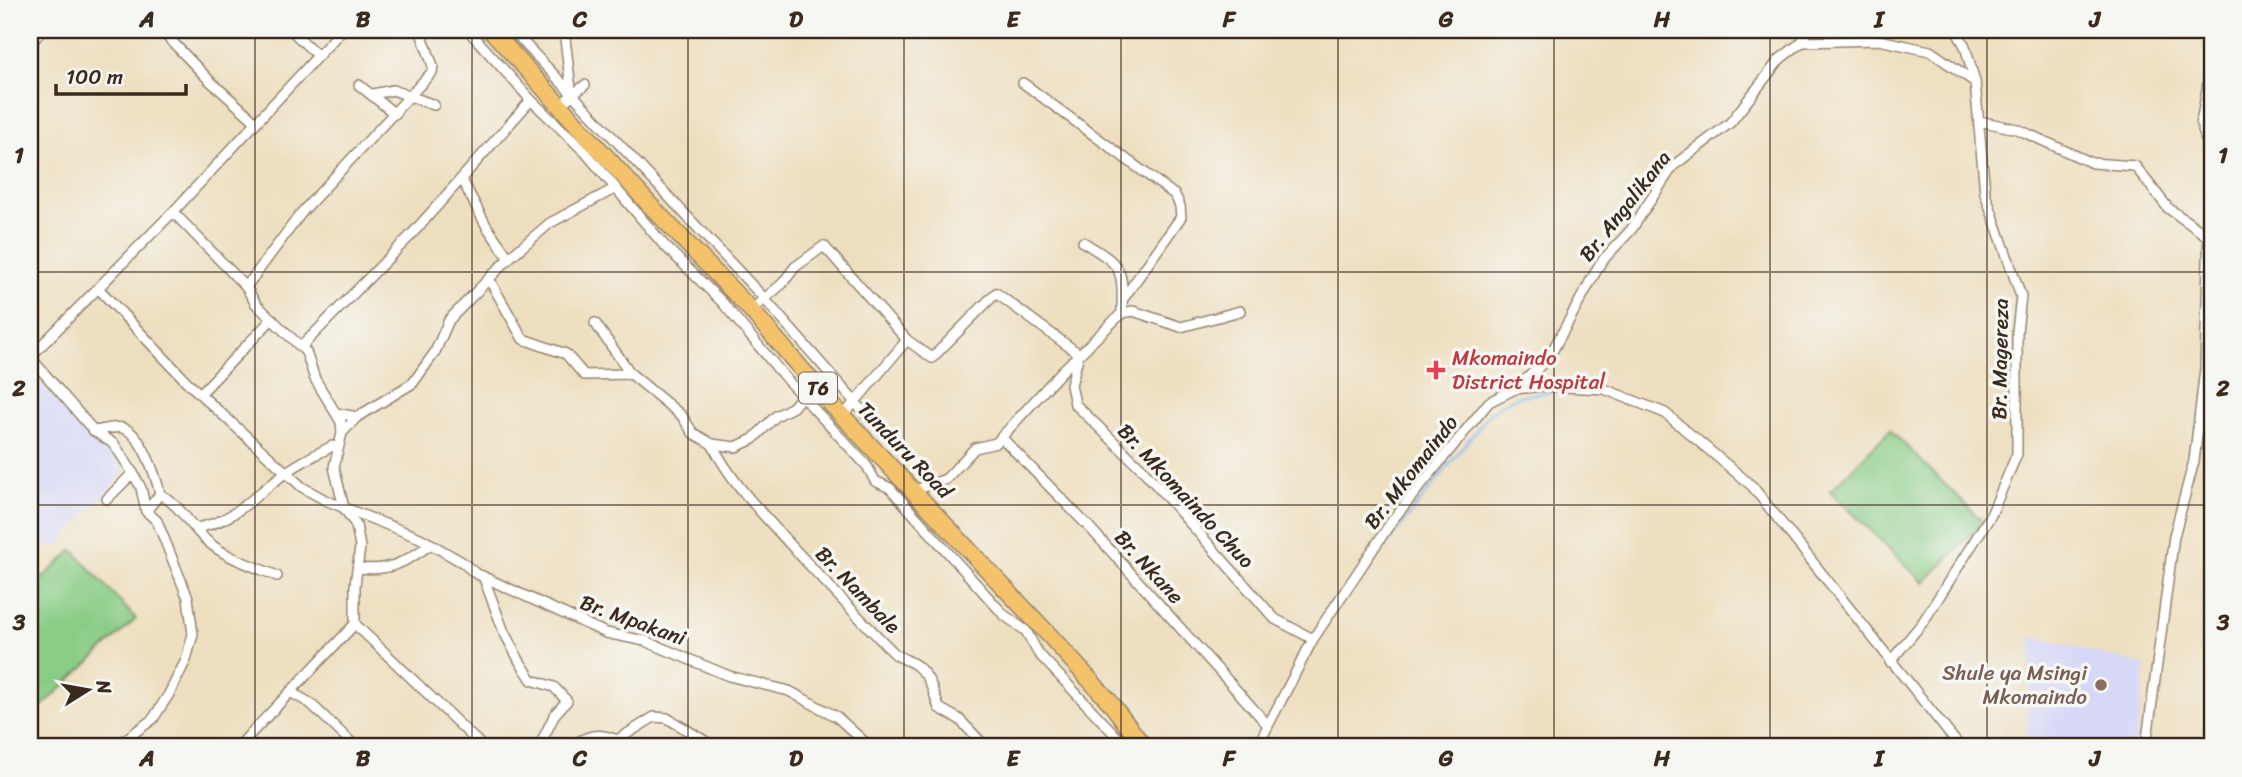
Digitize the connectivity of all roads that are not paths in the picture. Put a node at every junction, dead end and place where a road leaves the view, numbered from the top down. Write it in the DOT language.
graph roads {
  1 [pos="42,30"];
  2 [pos="161,30"];
  3 [pos="291,30"];
  4 [pos="342,30"];
  5 [pos="420,30"];
  6 [pos="468,30"];
  7 [pos="491,30"];
  8 [pos="512,30"];
  9 [pos="564,30"];
  10 [pos="1807,30"];
  11 [pos="1956,30"];
  12 [pos="2211,30"];
  13 [pos="2212,36"];
  14 [pos="1802,42"];
  15 [pos="30,44"];
  16 [pos="317,55"];
  17 [pos="2212,61"];
  18 [pos="1975,82"];
  19 [pos="1023,83"];
  20 [pos="359,85"];
  21 [pos="585,85"];
  22 [pos="373,94"];
  23 [pos="412,95"];
  24 [pos="567,99"];
  25 [pos="531,100"];
  26 [pos="434,106"];
  27 [pos="395,114"];
  28 [pos="1979,121"];
  29 [pos="257,122"];
  30 [pos="462,180"];
  31 [pos="614,189"];
  32 [pos="173,212"];
  33 [pos="2210,238"];
  34 [pos="1083,242"];
  35 [pos="509,258"];
  36 [pos="489,279"];
  37 [pos="247,287"];
  38 [pos="98,288"];
  39 [pos="763,298"];
  40 [pos="1122,299"];
  41 [pos="751,310"];
  42 [pos="1240,311"];
  43 [pos="1122,313"];
  44 [pos="271,319"];
  45 [pos="595,323"];
  46 [pos="907,340"];
  47 [pos="302,346"];
  48 [pos="1079,354"];
  49 [pos="30,357"];
  50 [pos="631,374"];
  51 [pos="813,382"];
  52 [pos="1516,390"];
  53 [pos="200,394"];
  54 [pos="802,395"];
  55 [pos="854,402"];
  56 [pos="336,413"];
  57 [pos="843,416"];
  58 [pos="868,416"];
  59 [pos="357,417"];
  60 [pos="94,431"];
  61 [pos="342,433"];
  62 [pos="1001,437"];
  63 [pos="712,444"];
  64 [pos="338,447"];
  65 [pos="285,472"];
  66 [pos="133,473"];
  67 [pos="913,491"];
  68 [pos="160,494"];
  69 [pos="107,499"];
  70 [pos="344,508"];
  71 [pos="146,511"];
  72 [pos="196,528"];
  73 [pos="431,544"];
  74 [pos="359,568"];
  75 [pos="277,576"];
  76 [pos="483,576"];
  77 [pos="355,624"];
  78 [pos="1312,639"];
  79 [pos="1890,662"];
  80 [pos="290,692"];
  81 [pos="1267,724"];
  82 [pos="1126,736"];
  83 [pos="115,747"];
  84 [pos="238,747"];
  85 [pos="356,747"];
  86 [pos="483,747"];
  87 [pos="539,747"];
  88 [pos="571,747"];
  89 [pos="715,747"];
  90 [pos="870,747"];
  91 [pos="986,747"];
  92 [pos="1111,747"];
  93 [pos="1144,747"];
  94 [pos="1257,747"];
  95 [pos="1959,747"];
  96 [pos="2146,747"];
  1 -- 15 [label="street"];
  2 -- 29 [label="street"];
  3 -- 16 [label="street"];
  4 -- 16 [label="street"];
  5 -- 23 [label="street"];
  6 -- 25 [label="street"];
  7 -- 24 [label="highway, Tunduru Road / T6"];
  8 -- 24 [label="street"];
  9 -- 24 [label="street"];
  10 -- 14 [label="street"];
  11 -- 18 [label="street, Br. Magereza"];
  12 -- 13 [label="street"];
  14 -- 18 [label="street"];
  14 -- 52 [label="street, Br. Angalikana"];
  16 -- 29 [label="street"];
  17 -- 33 [label="street"];
  18 -- 28 [label="street, Br. Magereza"];
  19 -- 40 [label="street"];
  20 -- 22 [label="street"];
  21 -- 24 [label="street"];
  22 -- 23 [label="street"];
  22 -- 27 [label="street"];
  23 -- 26 [label="street"];
  23 -- 27 [label="street"];
  24 -- 39 [label="street"];
  24 -- 41 [label="highway, Tunduru Road / T6"];
  25 -- 30 [label="street"];
  25 -- 31 [label="street"];
  27 -- 37 [label="street"];
  28 -- 33 [label="street"];
  28 -- 79 [label="street, Br. Magereza"];
  29 -- 32 [label="street"];
  30 -- 35 [label="street"];
  30 -- 47 [label="street"];
  31 -- 35 [label="street"];
  31 -- 54 [label="street"];
  32 -- 37 [label="street"];
  32 -- 38 [label="street"];
  33 -- 96 [label="street"];
  34 -- 40 [label="street"];
  35 -- 36 [label="street"];
  36 -- 50 [label="street"];
  36 -- 59 [label="street"];
  37 -- 44 [label="street"];
  38 -- 49 [label="street"];
  38 -- 53 [label="street, Br. Mpakani"];
  39 -- 41 [label="street"];
  39 -- 46 [label="street"];
  39 -- 55 [label="street"];
  40 -- 43 [label="street"];
  41 -- 51 [label="highway, Tunduru Road / T6"];
  42 -- 43 [label="street"];
  43 -- 48 [label="street"];
  44 -- 47 [label="street"];
  44 -- 53 [label="street"];
  45 -- 50 [label="street"];
  46 -- 48 [label="street"];
  46 -- 55 [label="street"];
  47 -- 56 [label="street"];
  48 -- 62 [label="street"];
  48 -- 78 [label="street, Br. Mkomaindo Chuo"];
  49 -- 60 [label="street"];
  50 -- 63 [label="street"];
  51 -- 54 [label="street"];
  51 -- 57 [label="highway, Tunduru Road / T6"];
  52 -- 78 [label="street, Br. Mkomaindo"];
  52 -- 79 [label="street, Br. Mkomaindo"];
  53 -- 65 [label="street, Br. Mpakani"];
  54 -- 63 [label="street"];
  54 -- 82 [label="street"];
  55 -- 57 [label="street"];
  55 -- 58 [label="street"];
  56 -- 59 [label="street"];
  56 -- 61 [label="street"];
  57 -- 67 [label="highway, Tunduru Road / T6"];
  59 -- 61 [label="street"];
  60 -- 66 [label="street"];
  60 -- 68 [label="street"];
  61 -- 64 [label="street"];
  62 -- 67 [label="street"];
  62 -- 81 [label="street, Br. Nkane"];
  63 -- 91 [label="street, Br. Nambale"];
  64 -- 65 [label="street"];
  64 -- 70 [label="street"];
  65 -- 70 [label="street, Br. Mpakani"];
  65 -- 72 [label="street"];
  66 -- 69 [label="street"];
  66 -- 71 [label="street"];
  67 -- 82 [label="highway, Tunduru Road / T6"];
  68 -- 71 [label="street"];
  68 -- 72 [label="street"];
  70 -- 73 [label="street, Br. Mpakani"];
  70 -- 74 [label="street"];
  71 -- 83 [label="street"];
  72 -- 75 [label="street"];
  73 -- 74 [label="street"];
  73 -- 76 [label="street, Br. Mpakani"];
  74 -- 77 [label="street"];
  76 -- 87 [label="street"];
  76 -- 90 [label="street, Br. Mpakani"];
  77 -- 80 [label="street"];
  77 -- 86 [label="street"];
  78 -- 81 [label="street, Br. Mkomaindo"];
  79 -- 95 [label="street, Br. Mkomaindo"];
  80 -- 84 [label="street"];
  80 -- 85 [label="street"];
  81 -- 94 [label="street, Br. Mkomaindo"];
  82 -- 92 [label="street"];
  82 -- 93 [label="highway, Tunduru Road / T6"];
  88 -- 89 [label="street"];
}
